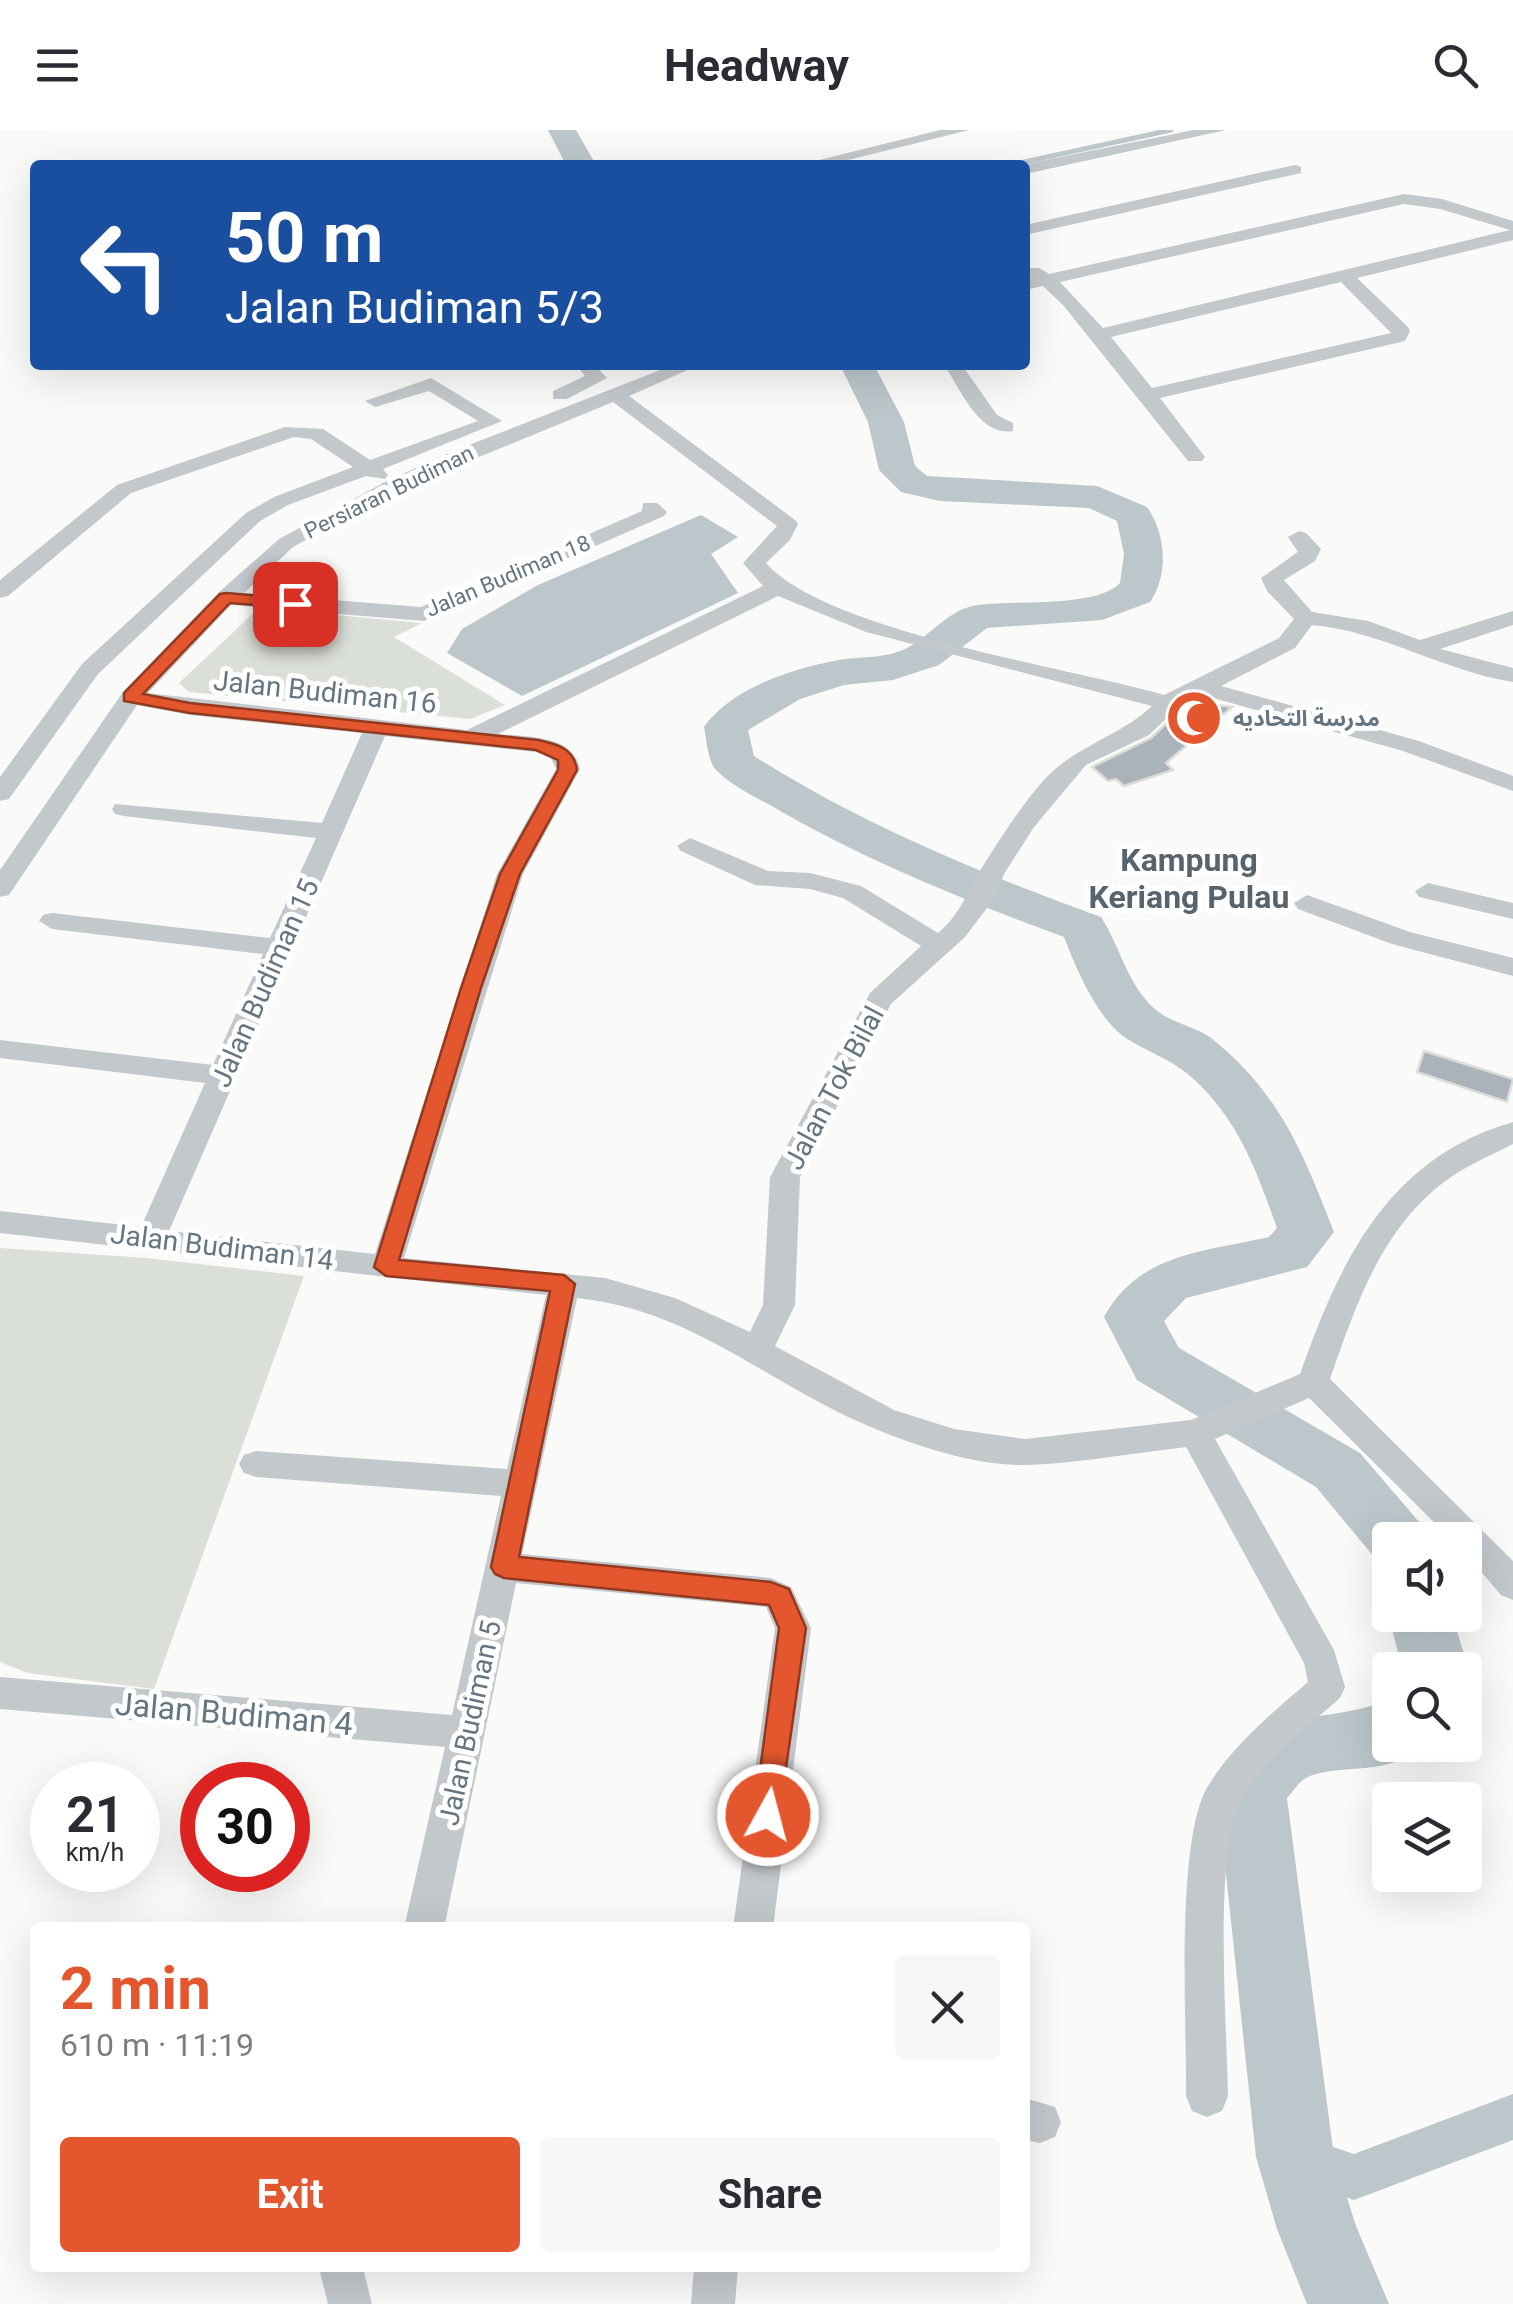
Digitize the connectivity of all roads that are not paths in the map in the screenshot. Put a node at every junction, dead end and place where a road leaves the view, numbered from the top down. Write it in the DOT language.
graph roads {
  1 [pos="960,130"];
  2 [pos="1218,130"];
  3 [pos="830,160"];
  4 [pos="1030,167"];
  5 [pos="1295,170"];
  6 [pos="1513,226"];
  7 [pos="1030,229"];
  8 [pos="1513,235"];
  9 [pos="1030,273"];
  10 [pos="1344,276"];
  11 [pos="1048,278"];
  12 [pos="1030,283"];
  13 [pos="1096,334"];
  14 [pos="677,370"];
  15 [pos="955,370"];
  16 [pos="589,373"];
  17 [pos="614,394"];
  18 [pos="1146,395"];
  19 [pos="375,401"];
  20 [pos="492,421"];
  21 [pos="1006,428"];
  22 [pos="1194,457"];
  23 [pos="368,468"];
  24 [pos="392,486"];
  25 [pos="650,507"];
  26 [pos="1299,537"];
  27 [pos="775,589"];
  28 [pos="0,590"];
  29 [pos="226,598"];
  30 [pos="1306,618"];
  31 [pos="1513,618"];
  32 [pos="1419,648"];
  33 [pos="1513,676"];
  34 [pos="1199,687"];
  35 [pos="130,697"];
  36 [pos="1166,703"];
  37 [pos="377,727"];
  38 [pos="472,737"];
  39 [pos="1513,784"];
  40 [pos="0,794"];
  41 [pos="124,809"];
  42 [pos="332,832"];
  43 [pos="690,846"];
  44 [pos="2,885"];
  45 [pos="1428,890"];
  46 [pos="1307,903"];
  47 [pos="1513,911"];
  48 [pos="52,921"];
  49 [pos="939,945"];
  50 [pos="281,948"];
  51 [pos="1513,967"];
  52 [pos="0,1049"];
  53 [pos="225,1076"];
  54 [pos="1513,1132"];
  55 [pos="0,1222"];
  56 [pos="151,1238"];
  57 [pos="386,1267"];
  58 [pos="564,1284"];
  59 [pos="757,1351"];
  60 [pos="1305,1386"];
  61 [pos="1211,1426"];
  62 [pos="256,1464"];
  63 [pos="522,1484"];
  64 [pos="504,1567"];
  65 [pos="1513,1585"];
  66 [pos="0,1693"];
  67 [pos="468,1734"];
  68 [pos="425,1922"];
  69 [pos="755,1922"];
  70 [pos="1207,2096"];
  71 [pos="716,2272"];
  72 [pos="712,2304"];
  1 -- 3 [label="street"];
  2 -- 4 [label="street"];
  5 -- 7 [label="street"];
  6 -- 11 [label="street"];
  8 -- 10 [label="street"];
  9 -- 11 [label="street"];
  10 -- 13 [label="street"];
  10 -- 18 [label="street"];
  11 -- 12 [label="street"];
  11 -- 13 [label="street"];
  13 -- 18 [label="street"];
  14 -- 17 [label="street, Persiaran Budiman"];
  15 -- 21 [label="street"];
  16 -- 20 [label="street"];
  17 -- 24 [label="street, Persiaran Budiman"];
  17 -- 27 [label="street"];
  18 -- 22 [label="street"];
  19 -- 20 [label="street"];
  20 -- 23 [label="street"];
  23 -- 24 [label="street"];
  23 -- 28 [label="street"];
  23 -- 40 [label="street"];
  24 -- 29 [label="street, Persiaran Budiman"];
  25 -- 29 [label="street, Jalan Budiman 18"];
  26 -- 30 [label="street"];
  27 -- 36 [label="street"];
  27 -- 38 [label="street"];
  29 -- 35 [label="street, Persiaran Budiman"];
  30 -- 32 [label="street"];
  30 -- 34 [label="street, Jalan Tok Bilal"];
  31 -- 32 [label="street"];
  32 -- 33 [label="street"];
  34 -- 36 [label="street, Jalan Tok Bilal"];
  34 -- 39 [label="street"];
  35 -- 37 [label="street, Jalan Budiman 16"];
  35 -- 44 [label="street, Persiaran Budiman"];
  36 -- 49 [label="street, Jalan Tok Bilal"];
  37 -- 38 [label="street, Jalan Budiman 16"];
  37 -- 42 [label="street, Jalan Budiman 15"];
  38 -- 57 [label="street, Jalan Budiman 16"];
  41 -- 42 [label="street"];
  42 -- 50 [label="street, Jalan Budiman 15"];
  43 -- 49 [label="street"];
  45 -- 47 [label="street"];
  46 -- 51 [label="street"];
  48 -- 50 [label="street"];
  49 -- 59 [label="street, Jalan Tok Bilal"];
  50 -- 53 [label="street, Jalan Budiman 15"];
  52 -- 53 [label="street"];
  53 -- 56 [label="street, Jalan Budiman 15"];
  54 -- 60 [label="street"];
  55 -- 56 [label="street, Jalan Budiman 14"];
  56 -- 57 [label="street, Jalan Budiman 14"];
  57 -- 58 [label="street, Jalan Budiman 14"];
  58 -- 59 [label="street, Jalan Budiman 14"];
  58 -- 63 [label="street, Jalan Budiman 5"];
  59 -- 61 [label="street, Jalan Budiman 14"];
  60 -- 61 [label="street, Jalan Budiman 14"];
  60 -- 65 [label="street"];
  61 -- 70 [label="street"];
  62 -- 63 [label="street"];
  63 -- 64 [label="street, Jalan Budiman 5"];
  64 -- 67 [label="street, Jalan Budiman 5"];
  64 -- 69 [label="street"];
  66 -- 67 [label="street, Jalan Budiman 4"];
  67 -- 68 [label="street, Jalan Budiman 5"];
  71 -- 72 [label="street"];
}
